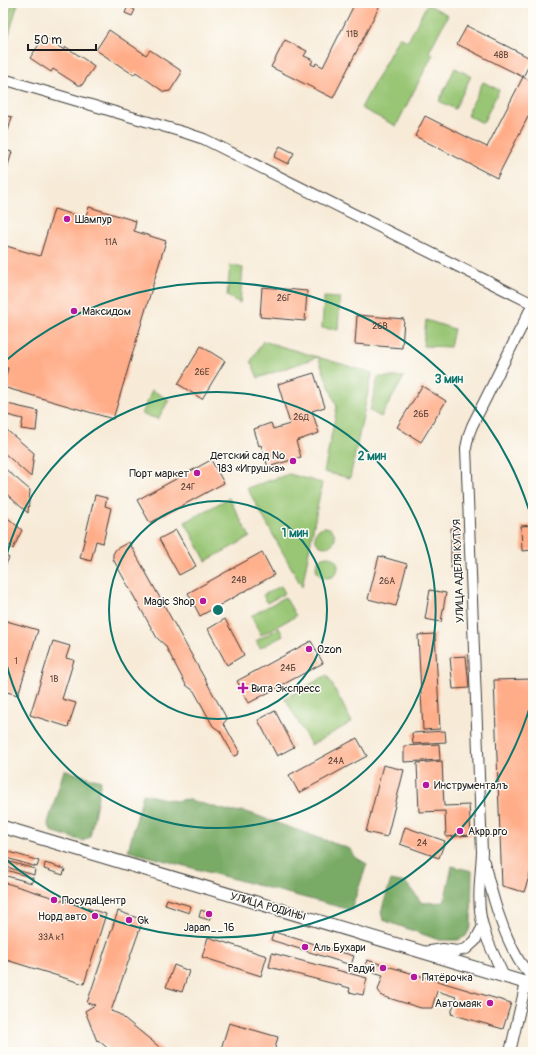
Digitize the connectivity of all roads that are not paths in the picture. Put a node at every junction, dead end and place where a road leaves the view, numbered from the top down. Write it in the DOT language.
graph roads {
  1 [pos="3,79"];
  2 [pos="533,304"];
  3 [pos="3,827"];
  4 [pos="482,852"];
  5 [pos="483,926"];
  6 [pos="423,952"];
  7 [pos="504,977"];
  8 [pos="531,982"];
  9 [pos="510,1052"];
  1 -- 2 [label="street"];
  2 -- 4 [label="street, УЛИЦА АДЕЛЯ КУТУЯ"];
  3 -- 6 [label="street, УЛИЦА РОДИНЫ"];
  4 -- 5 [label="street"];
  4 -- 8 [label="street"];
  5 -- 6 [label="street"];
  5 -- 7 [label="street"];
  6 -- 7 [label="street, УЛИЦА РОДИНЫ"];
  7 -- 8 [label="street, УЛИЦА РОДИНЫ"];
  8 -- 9 [label="street"];
}
